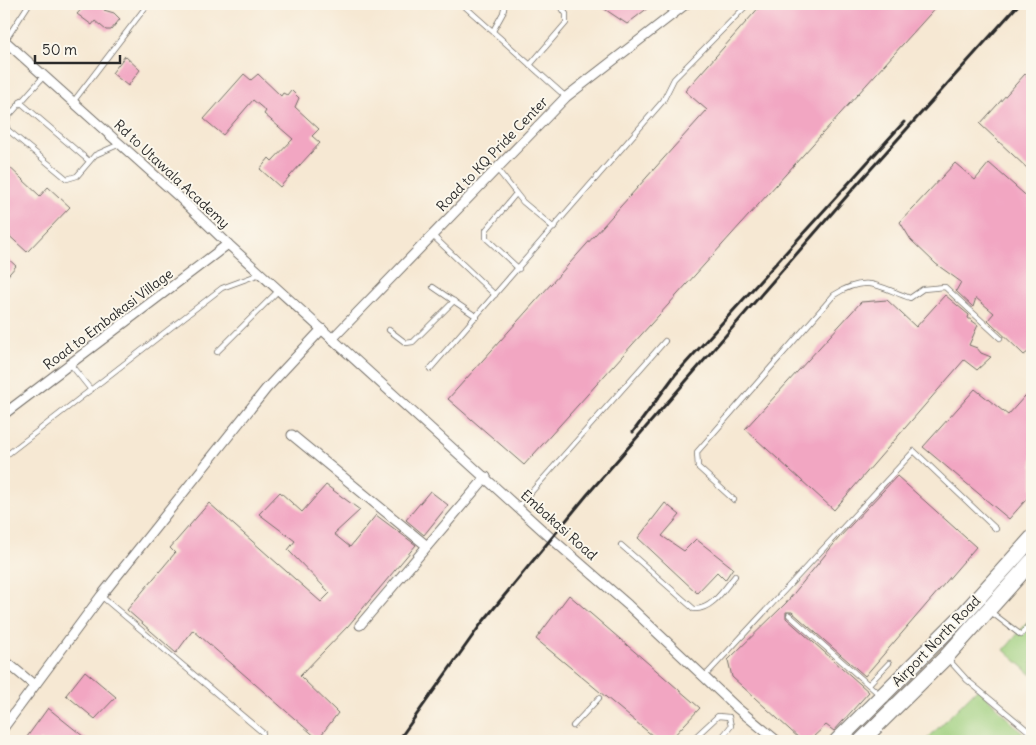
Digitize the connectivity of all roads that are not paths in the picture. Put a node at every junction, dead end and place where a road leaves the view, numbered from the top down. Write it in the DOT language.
graph roads {
  1 [pos="29,4"];
  2 [pos="148,4"];
  3 [pos="462,4"];
  4 [pos="506,4"];
  5 [pos="559,4"];
  6 [pos="686,4"];
  7 [pos="748,4"];
  8 [pos="493,31"];
  9 [pos="4,41"];
  10 [pos="530,65"];
  11 [pos="44,76"];
  12 [pos="566,97"];
  13 [pos="20,102"];
  14 [pos="73,102"];
  15 [pos="120,144"];
  16 [pos="89,161"];
  17 [pos="497,169"];
  18 [pos="514,196"];
  19 [pos="554,228"];
  20 [pos="432,235"];
  21 [pos="228,244"];
  22 [pos="519,269"];
  23 [pos="261,274"];
  24 [pos="434,288"];
  25 [pos="279,290"];
  26 [pos="495,295"];
  27 [pos="454,301"];
  28 [pos="478,317"];
  29 [pos="322,329"];
  30 [pos="389,330"];
  31 [pos="1000,338"];
  32 [pos="332,339"];
  33 [pos="665,341"];
  34 [pos="217,352"];
  35 [pos="71,364"];
  36 [pos="430,369"];
  37 [pos="91,390"];
  38 [pos="4,414"];
  39 [pos="292,435"];
  40 [pos="4,457"];
  41 [pos="486,477"];
  42 [pos="734,500"];
  43 [pos="518,507"];
  44 [pos="996,528"];
  45 [pos="1032,538"];
  46 [pos="620,545"];
  47 [pos="427,546"];
  48 [pos="1032,561"];
  49 [pos="735,576"];
  50 [pos="101,596"];
  51 [pos="988,610"];
  52 [pos="789,615"];
  53 [pos="1032,621"];
  54 [pos="360,625"];
  55 [pos="946,657"];
  56 [pos="4,660"];
  57 [pos="889,663"];
  58 [pos="704,676"];
  59 [pos="869,684"];
  60 [pos="34,686"];
  61 [pos="882,697"];
  62 [pos="599,698"];
  63 [pos="737,708"];
  64 [pos="729,717"];
  65 [pos="574,726"];
  66 [pos="4,727"];
  67 [pos="263,733"];
  68 [pos="1032,734"];
  69 [pos="691,741"];
  70 [pos="719,741"];
  71 [pos="777,741"];
  72 [pos="837,741"];
  73 [pos="861,741"];
  1 -- 9 [label="lane"];
  2 -- 14 [label="lane"];
  3 -- 8 [label="lane"];
  4 -- 8 [label="lane"];
  5 -- 10 [label="lane"];
  6 -- 12 [label="street, Road to KQ Pride Center"];
  7 -- 19 [label="lane"];
  8 -- 10 [label="lane"];
  9 -- 11 [label="street, Rd to Utawala Academy"];
  10 -- 12 [label="lane"];
  11 -- 13 [label="lane"];
  11 -- 14 [label="street, Rd to Utawala Academy"];
  12 -- 17 [label="street, Road to KQ Pride Center"];
  13 -- 16 [label="lane"];
  13 -- 16 [label="lane"];
  14 -- 15 [label="street, Rd to Utawala Academy"];
  15 -- 16 [label="lane"];
  15 -- 21 [label="street, Rd to Utawala Academy"];
  17 -- 19 [label="lane"];
  17 -- 20 [label="street, Road to KQ Pride Center"];
  18 -- 22 [label="lane"];
  19 -- 22 [label="lane"];
  20 -- 26 [label="lane"];
  20 -- 32 [label="street, Road to KQ Pride Center"];
  21 -- 23 [label="street, Rd to Utawala Academy"];
  21 -- 35 [label="street, Road to Embakasi Village"];
  22 -- 26 [label="lane"];
  23 -- 25 [label="street, Rd to Utawala Academy"];
  23 -- 37 [label="lane"];
  24 -- 27 [label="lane"];
  25 -- 29 [label="street, Rd to Utawala Academy"];
  25 -- 34 [label="lane"];
  26 -- 28 [label="lane"];
  27 -- 28 [label="lane"];
  27 -- 30 [label="lane"];
  28 -- 36 [label="lane"];
  29 -- 32 [label="street, Embakasi Road"];
  29 -- 50 [label="street"];
  31 -- 42 [label="lane"];
  32 -- 41 [label="street, Embakasi Road"];
  33 -- 43 [label="lane"];
  35 -- 37 [label="lane"];
  35 -- 38 [label="street, Road to Embakasi Village"];
  37 -- 40 [label="lane"];
  39 -- 47 [label="street"];
  41 -- 43 [label="street, Embakasi Road"];
  41 -- 47 [label="street"];
  43 -- 58 [label="street, Embakasi Road"];
  44 -- 58 [label="lane"];
  45 -- 61 [label="main road, Airport North Road"];
  46 -- 49 [label="lane"];
  47 -- 54 [label="street"];
  48 -- 51 [label="main road, Airport North Road"];
  50 -- 60 [label="street"];
  50 -- 67 [label="lane"];
  51 -- 53 [label="lane"];
  51 -- 55 [label="main road, Airport North Road"];
  52 -- 59 [label="lane"];
  55 -- 68 [label="lane"];
  55 -- 73 [label="main road, Airport North Road"];
  56 -- 60 [label="street"];
  57 -- 59 [label="lane"];
  58 -- 63 [label="street, Embakasi Road"];
  59 -- 61 [label="lane"];
  60 -- 66 [label="street"];
  61 -- 72 [label="main road, Airport North Road"];
  62 -- 65 [label="lane"];
  63 -- 64 [label="lane"];
  63 -- 71 [label="street, Embakasi Road"];
  64 -- 69 [label="lane"];
  64 -- 70 [label="lane"];
}
